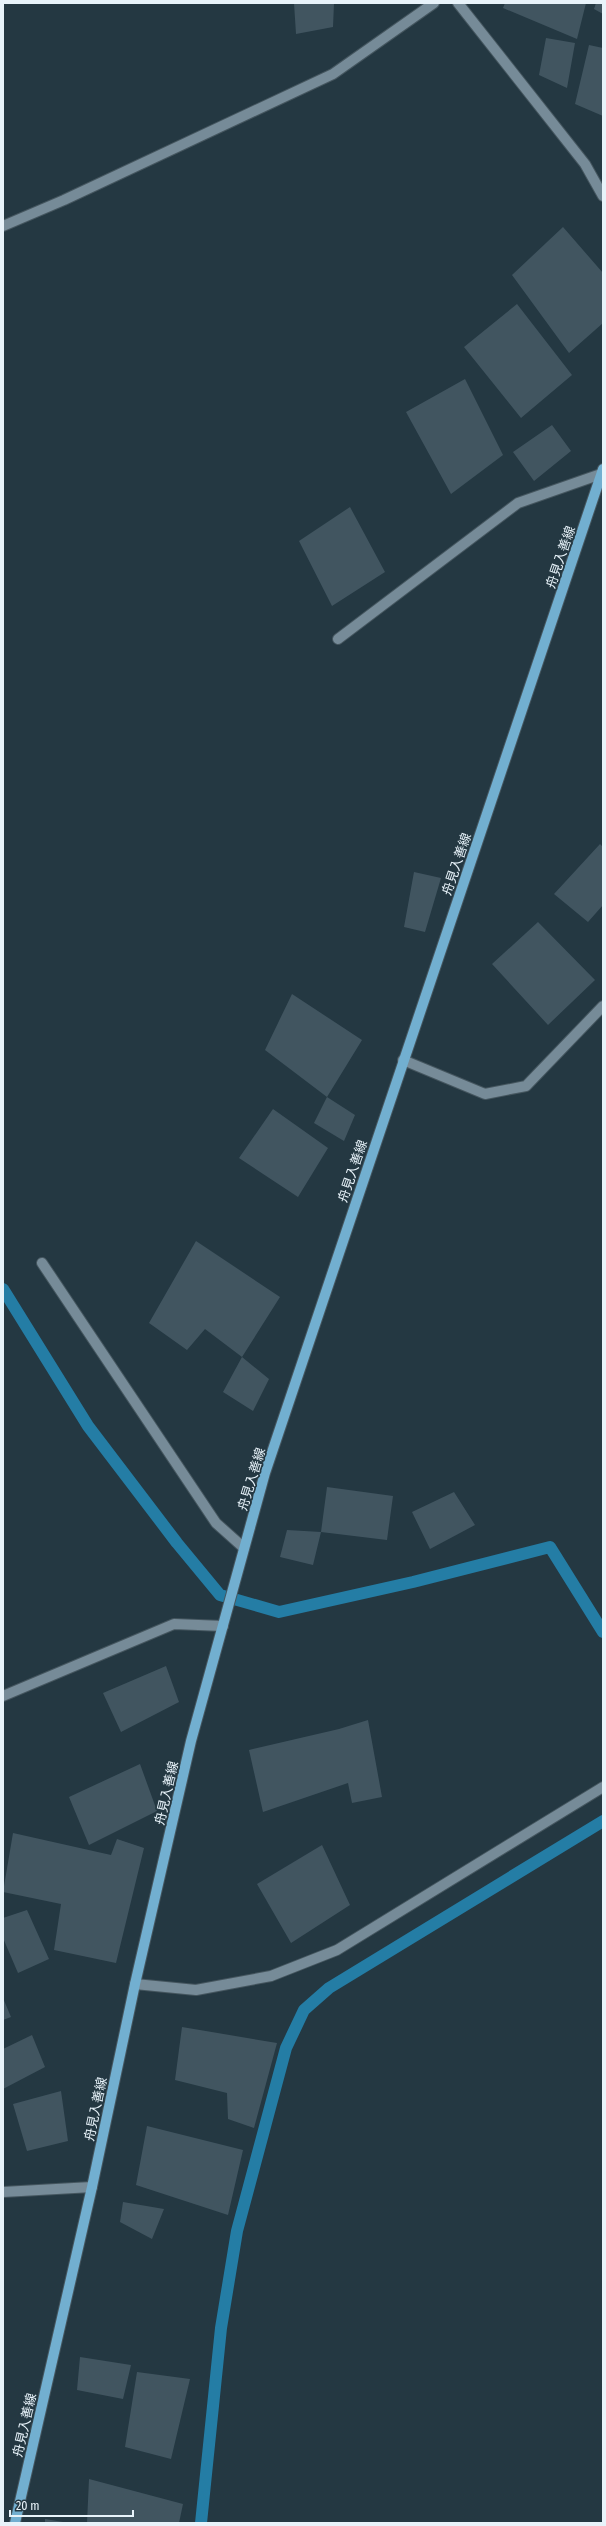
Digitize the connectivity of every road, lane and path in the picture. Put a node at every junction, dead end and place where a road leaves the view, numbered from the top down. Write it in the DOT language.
graph roads {
  1 [pos="434,3"];
  2 [pos="458,3"];
  3 [pos="603,196"];
  4 [pos="3,226"];
  5 [pos="602,472"];
  6 [pos="338,639"];
  7 [pos="603,1006"];
  8 [pos="403,1060"];
  9 [pos="42,1263"];
  10 [pos="244,1548"];
  11 [pos="223,1626"];
  12 [pos="3,1696"];
  13 [pos="603,1787"];
  14 [pos="135,1984"];
  15 [pos="92,2187"];
  16 [pos="3,2192"];
  17 [pos="15,2523"];
  1 -- 4 [label="street"];
  2 -- 3 [label="street"];
  5 -- 6 [label="street"];
  5 -- 8 [label="main road, 舟見入善線"];
  7 -- 8 [label="street"];
  8 -- 10 [label="main road, 舟見入善線"];
  9 -- 10 [label="street"];
  10 -- 11 [label="main road, 舟見入善線"];
  11 -- 12 [label="street"];
  11 -- 14 [label="main road, 舟見入善線"];
  13 -- 14 [label="street"];
  14 -- 15 [label="main road, 舟見入善線"];
  15 -- 16 [label="street"];
  15 -- 17 [label="main road, 舟見入善線"];
}
